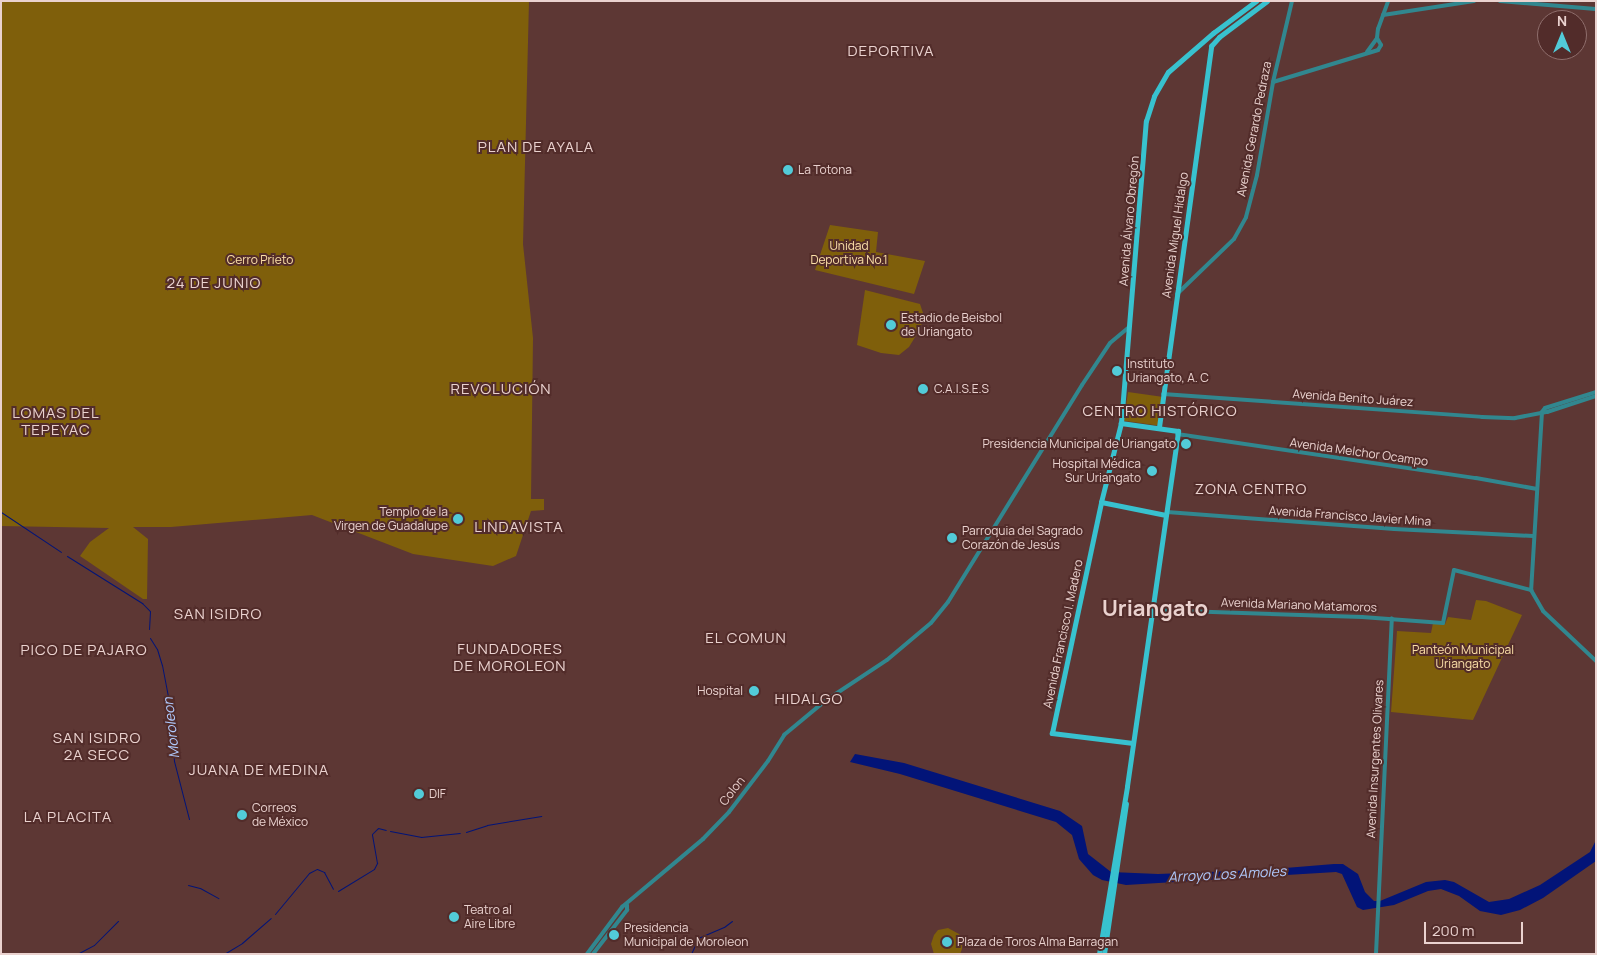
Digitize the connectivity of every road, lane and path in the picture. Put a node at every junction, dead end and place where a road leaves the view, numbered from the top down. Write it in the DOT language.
graph roads {
  1 [pos="1256,1"];
  2 [pos="1267,1"];
  3 [pos="1292,1"];
  4 [pos="1388,1"];
  5 [pos="1474,1"];
  6 [pos="1500,1"];
  7 [pos="1596,8"];
  8 [pos="1249,11"];
  9 [pos="1384,15"];
  10 [pos="1377,38"];
  11 [pos="1367,53"];
  12 [pos="1273,82"];
  13 [pos="1177,294"];
  14 [pos="1131,326"];
  15 [pos="1596,392"];
  16 [pos="1163,394"];
  17 [pos="1596,396"];
  18 [pos="1542,412"];
  19 [pos="1121,423"];
  20 [pos="1159,427"];
  21 [pos="1178,432"];
  22 [pos="1537,489"];
  23 [pos="1101,502"];
  24 [pos="1167,513"];
  25 [pos="1533,536"];
  26 [pos="1531,590"];
  27 [pos="1153,610"];
  28 [pos="1392,618"];
  29 [pos="1596,661"];
  30 [pos="1133,743"];
  31 [pos="1114,883"];
  32 [pos="627,905"];
  33 [pos="587,954"];
  34 [pos="593,954"];
  35 [pos="1099,954"];
  36 [pos="1104,954"];
  37 [pos="1376,954"];
  1 -- 8 [label="main road"];
  2 -- 8 [label="main road"];
  3 -- 12 [label="street, Avenida Gerardo Pedraza"];
  4 -- 9 [label="street"];
  5 -- 9 [label="street"];
  6 -- 7 [label="street"];
  8 -- 13 [label="main road, Avenida Miguel Hidalgo"];
  8 -- 14 [label="main road, Avenida Álvaro Obregón"];
  9 -- 10 [label="street"];
  10 -- 11 [label="street"];
  10 -- 11 [label="street"];
  11 -- 12 [label="street"];
  12 -- 13 [label="street, Avenida Gerardo Pedraza"];
  13 -- 16 [label="main road, Avenida Miguel Hidalgo"];
  14 -- 19 [label="main road, Avenida Álvaro Obregón"];
  14 -- 32 [label="street, Colon"];
  15 -- 18 [label="street"];
  16 -- 18 [label="street, Avenida Benito Juárez"];
  16 -- 20 [label="main road, Avenida Miguel Hidalgo"];
  17 -- 18 [label="street"];
  18 -- 22 [label="street"];
  19 -- 20 [label="main road"];
  19 -- 23 [label="main road, Avenida Francisco I. Madero"];
  20 -- 21 [label="main road"];
  21 -- 22 [label="street, Avenida Melchor Ocampo"];
  21 -- 24 [label="main road"];
  22 -- 25 [label="street"];
  23 -- 24 [label="main road"];
  23 -- 30 [label="main road, Avenida Francisco I. Madero"];
  24 -- 25 [label="street, Avenida Francisco Javier Mina"];
  24 -- 27 [label="main road"];
  25 -- 26 [label="street"];
  26 -- 28 [label="street, Avenida Mariano Matamoros"];
  26 -- 29 [label="street"];
  27 -- 28 [label="street, Avenida Mariano Matamoros"];
  27 -- 30 [label="main road"];
  28 -- 37 [label="street, Avenida Insurgentes Olivares"];
  30 -- 31 [label="main road"];
  31 -- 35 [label="main road"];
  31 -- 36 [label="main road"];
  32 -- 33 [label="street"];
  32 -- 34 [label="street"];
}
